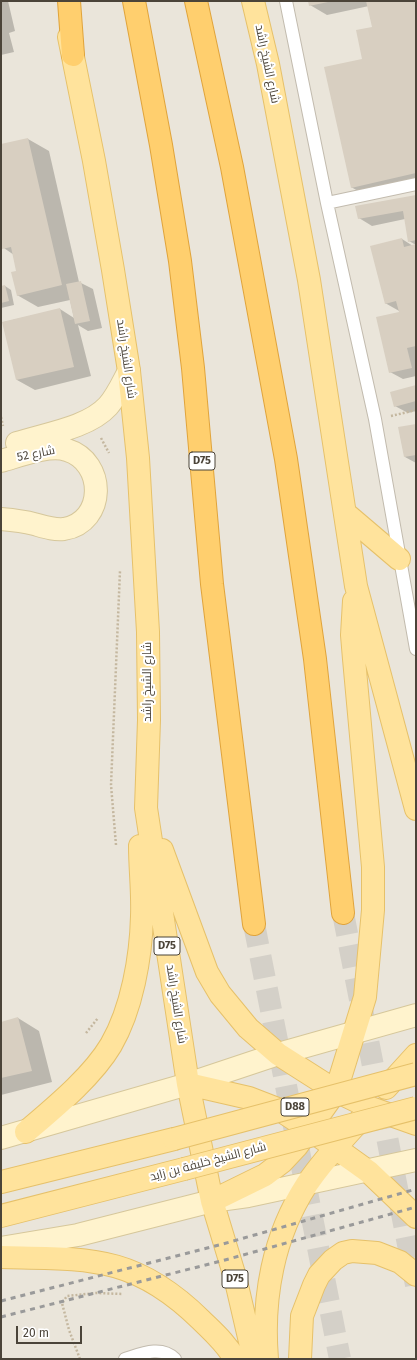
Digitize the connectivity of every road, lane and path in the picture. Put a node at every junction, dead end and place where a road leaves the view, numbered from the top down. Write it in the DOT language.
graph roads {
  1 [pos="61,1"];
  2 [pos="69,1"];
  3 [pos="134,1"];
  4 [pos="196,1"];
  5 [pos="253,1"];
  6 [pos="286,1"];
  7 [pos="73,55"];
  8 [pos="416,184"];
  9 [pos="327,203"];
  10 [pos="129,371"];
  11 [pos="416,410"];
  12 [pos="1,417"];
  13 [pos="375,419"];
  14 [pos="3,426"];
  15 [pos="98,434"];
  16 [pos="1,448"];
  17 [pos="110,457"];
  18 [pos="1,461"];
  19 [pos="345,513"];
  20 [pos="1,519"];
  21 [pos="399,559"];
  22 [pos="120,565"];
  23 [pos="356,586"];
  24 [pos="416,649"];
  25 [pos="146,808"];
  26 [pos="416,809"];
  27 [pos="117,848"];
  28 [pos="342,913"];
  29 [pos="254,924"];
  30 [pos="416,1015"];
  31 [pos="100,1016"];
  32 [pos="353,1032"];
  33 [pos="86,1033"];
  34 [pos="278,1054"];
  35 [pos="416,1055"];
  36 [pos="416,1074"];
  37 [pos="188,1084"];
  38 [pos="336,1091"];
  39 [pos="371,1108"];
  40 [pos="416,1108"];
  41 [pos="416,1124"];
  42 [pos="309,1128"];
  43 [pos="26,1132"];
  44 [pos="1,1138"];
  45 [pos="335,1148"];
  46 [pos="416,1160"];
  47 [pos="369,1172"];
  48 [pos="1,1182"];
  49 [pos="307,1184"];
  50 [pos="212,1201"];
  51 [pos="1,1216"];
  52 [pos="416,1217"];
  53 [pos="1,1248"];
  54 [pos="1,1257"];
  55 [pos="416,1275"];
  56 [pos="125,1294"];
  57 [pos="80,1359"];
  58 [pos="124,1359"];
  59 [pos="175,1359"];
  60 [pos="235,1359"];
  61 [pos="254,1359"];
  62 [pos="267,1359"];
  63 [pos="300,1359"];
  1 -- 7 [label="main road, شارع الشيخ راشد / D75"];
  2 -- 7 [label="highway"];
  3 -- 29 [label="highway, D75"];
  4 -- 28 [label="highway"];
  5 -- 19 [label="main road, شارع الشيخ راشد"];
  6 -- 9 [label="lane"];
  7 -- 10 [label="main road, شارع الشيخ راشد / D75"];
  8 -- 9 [label="lane"];
  9 -- 13 [label="lane"];
  10 -- 16 [label="main road, شارع 52"];
  10 -- 25 [label="main road, شارع الشيخ راشد / D75"];
  11 -- 13 [label="path"];
  12 -- 14 [label="path"];
  13 -- 21 [label="lane"];
  15 -- 17 [label="path"];
  18 -- 20 [label="main road, شارع 52"];
  19 -- 21 [label="main road"];
  19 -- 23 [label="main road, شارع الشيخ راشد"];
  21 -- 24 [label="lane"];
  22 -- 27 [label="path"];
  23 -- 26 [label="main road, شارع الشيخ راشد"];
  23 -- 32 [label="main road"];
  25 -- 34 [label="main road"];
  25 -- 37 [label="main road, شارع الشيخ راشد / D75"];
  25 -- 43 [label="main road"];
  30 -- 32 [label="main road"];
  31 -- 33 [label="path"];
  32 -- 34 [label="main road"];
  32 -- 38 [label="main road"];
  34 -- 37 [label="main road"];
  34 -- 38 [label="main road"];
  35 -- 39 [label="main road"];
  36 -- 48 [label="main road, D88, bridge"];
  37 -- 42 [label="main road"];
  37 -- 43 [label="main road"];
  37 -- 50 [label="main road, شارع الشيخ راشد / D75"];
  38 -- 39 [label="main road"];
  38 -- 42 [label="main road"];
  39 -- 41 [label="main road"];
  39 -- 45 [label="main road"];
  40 -- 51 [label="main road, شارع الشيخ خليفة بن زايد, bridge"];
  42 -- 45 [label="main road"];
  42 -- 50 [label="main road"];
  43 -- 44 [label="main road"];
  45 -- 47 [label="main road"];
  45 -- 49 [label="main road"];
  46 -- 47 [label="main road"];
  47 -- 49 [label="main road"];
  47 -- 52 [label="main road"];
  49 -- 50 [label="main road"];
  49 -- 62 [label="main road"];
  50 -- 53 [label="main road"];
  50 -- 61 [label="main road, شارع الشيخ راشد / D75"];
  54 -- 60 [label="main road"];
  55 -- 63 [label="main road"];
  56 -- 57 [label="path"];
  58 -- 59 [label="lane"];
}
